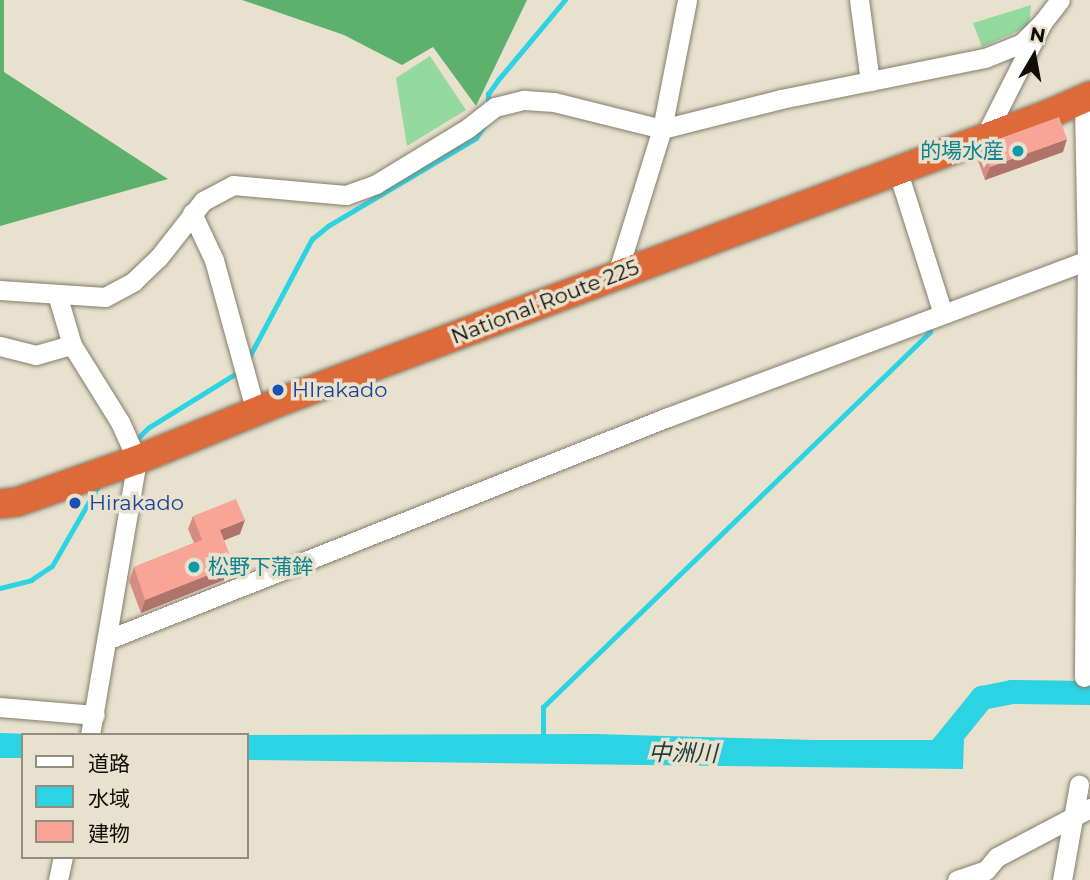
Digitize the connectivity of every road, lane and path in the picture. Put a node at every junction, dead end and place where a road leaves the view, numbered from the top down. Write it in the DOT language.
graph roads {
  1 [pos="687,0"];
  2 [pos="859,0"];
  3 [pos="1060,0"];
  4 [pos="1042,23"];
  5 [pos="870,81"];
  6 [pos="1087,97"];
  7 [pos="662,129"];
  8 [pos="985,136"];
  9 [pos="897,169"];
  10 [pos="192,213"];
  11 [pos="1088,259"];
  12 [pos="617,274"];
  13 [pos="0,290"];
  14 [pos="57,294"];
  15 [pos="943,314"];
  16 [pos="72,345"];
  17 [pos="0,346"];
  18 [pos="256,412"];
  19 [pos="137,460"];
  20 [pos="0,504"];
  21 [pos="109,639"];
  22 [pos="1084,677"];
  23 [pos="0,707"];
  24 [pos="93,724"];
  25 [pos="1079,785"];
  26 [pos="1083,813"];
  27 [pos="63,859"];
  28 [pos="58,880"];
  29 [pos="957,880"];
  30 [pos="1062,880"];
  1 -- 7 [label="street"];
  2 -- 5 [label="street"];
  3 -- 4 [label="street"];
  4 -- 5 [label="street"];
  4 -- 8 [label="street"];
  5 -- 7 [label="street"];
  6 -- 8 [label="highway, National Route 225"];
  6 -- 11 [label="street"];
  7 -- 10 [label="street"];
  7 -- 12 [label="street"];
  8 -- 9 [label="highway, National Route 225"];
  9 -- 12 [label="highway, National Route 225"];
  9 -- 15 [label="street"];
  10 -- 14 [label="street"];
  10 -- 18 [label="street"];
  11 -- 15 [label="street"];
  11 -- 22 [label="street"];
  12 -- 18 [label="highway, National Route 225"];
  13 -- 14 [label="street"];
  14 -- 16 [label="street"];
  15 -- 21 [label="street"];
  16 -- 17 [label="street"];
  16 -- 19 [label="street"];
  18 -- 19 [label="highway, National Route 225"];
  19 -- 20 [label="highway, National Route 225"];
  19 -- 21 [label="street"];
  21 -- 24 [label="street"];
  23 -- 24 [label="street"];
  25 -- 26 [label="street"];
  26 -- 29 [label="street"];
  26 -- 30 [label="street"];
  27 -- 28 [label="street"];
}
